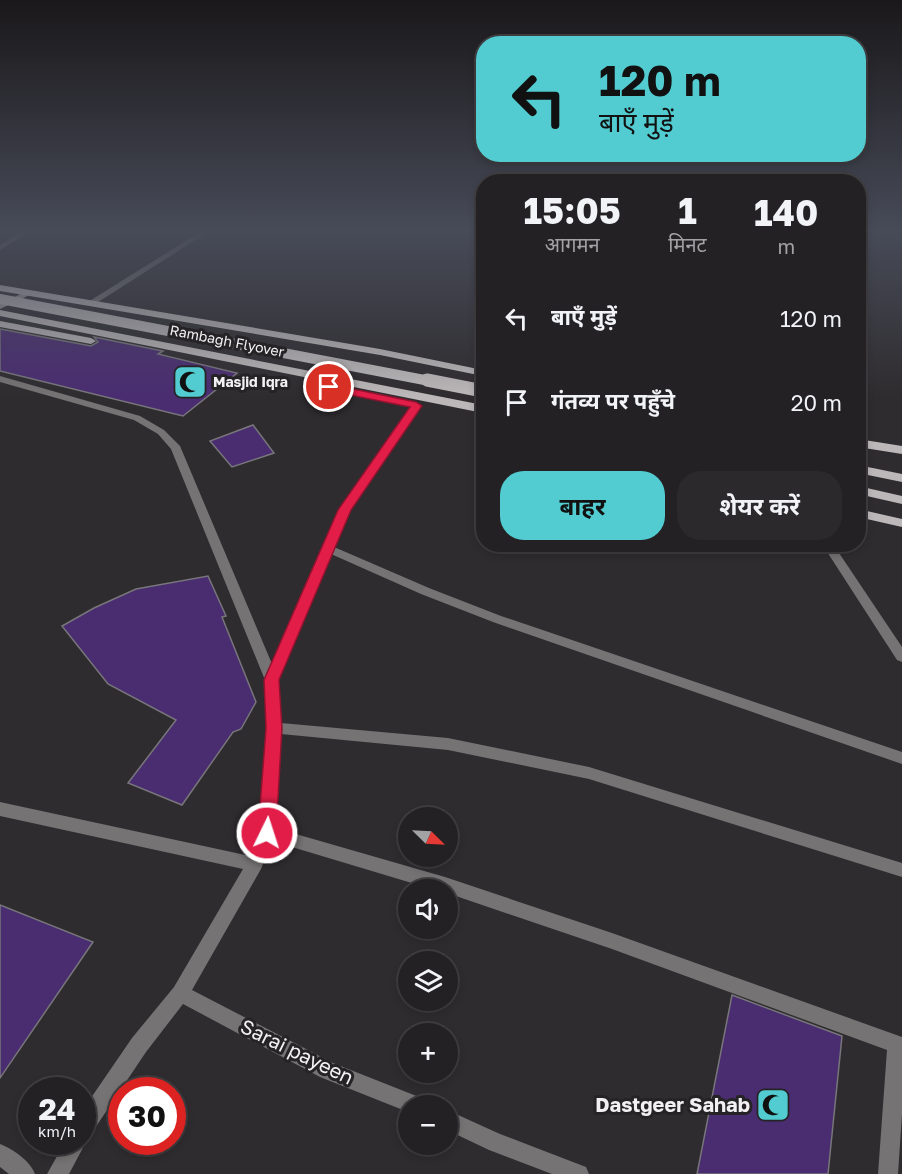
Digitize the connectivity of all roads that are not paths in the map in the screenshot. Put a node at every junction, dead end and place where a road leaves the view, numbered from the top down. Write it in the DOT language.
graph roads {
  1 [pos="117,287"];
  2 [pos="0,288"];
  3 [pos="32,292"];
  4 [pos="0,299"];
  5 [pos="92,302"];
  6 [pos="0,307"];
  7 [pos="0,313"];
  8 [pos="0,324"];
  9 [pos="476,372"];
  10 [pos="0,379"];
  11 [pos="476,390"];
  12 [pos="416,406"];
  13 [pos="476,408"];
  14 [pos="476,419"];
  15 [pos="866,444"];
  16 [pos="902,450"];
  17 [pos="866,470"];
  18 [pos="902,478"];
  19 [pos="866,492"];
  20 [pos="902,500"];
  21 [pos="866,515"];
  22 [pos="902,523"];
  23 [pos="329,549"];
  24 [pos="832,552"];
  25 [pos="902,657"];
  26 [pos="272,680"];
  27 [pos="274,728"];
  28 [pos="902,758"];
  29 [pos="0,809"];
  30 [pos="267,833"];
  31 [pos="255,864"];
  32 [pos="902,870"];
  33 [pos="180,993"];
  34 [pos="900,1045"];
  35 [pos="398,1098"];
  36 [pos="96,1107"];
  37 [pos="458,1125"];
  38 [pos="0,1154"];
  39 [pos="68,1155"];
  40 [pos="25,1174"];
  41 [pos="57,1174"];
  42 [pos="579,1174"];
  43 [pos="888,1174"];
  1 -- 5 [label="street"];
  2 -- 3 [label="main road"];
  3 -- 5 [label="main road"];
  3 -- 6 [label="street"];
  4 -- 11 [label="main road, Rambagh Flyover, bridge"];
  5 -- 9 [label="main road"];
  7 -- 13 [label="main road, Rambagh Flyover"];
  8 -- 12 [label="main road"];
  10 -- 26 [label="street"];
  12 -- 14 [label="main road"];
  12 -- 23 [label="street"];
  15 -- 16 [label="main road"];
  17 -- 18 [label="main road"];
  19 -- 20 [label="main road"];
  21 -- 22 [label="main road"];
  23 -- 26 [label="street"];
  23 -- 28 [label="street"];
  24 -- 25 [label="street"];
  26 -- 27 [label="street"];
  27 -- 30 [label="street"];
  27 -- 32 [label="street"];
  29 -- 31 [label="street"];
  30 -- 31 [label="street"];
  30 -- 34 [label="street"];
  31 -- 33 [label="street"];
  33 -- 35 [label="street, Sarai payeen"];
  33 -- 36 [label="street"];
  34 -- 43 [label="street"];
  37 -- 42 [label="street"];
  38 -- 40 [label="street"];
  39 -- 41 [label="street"];
}
